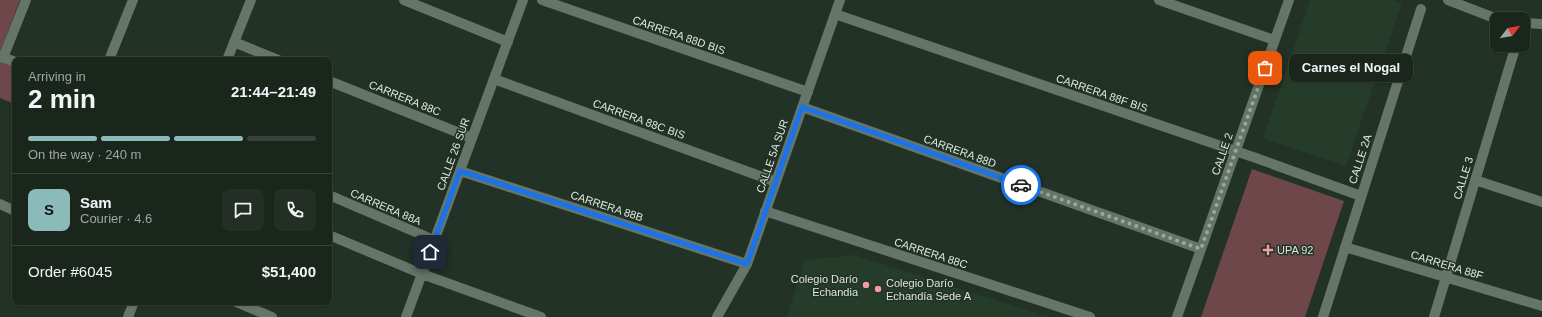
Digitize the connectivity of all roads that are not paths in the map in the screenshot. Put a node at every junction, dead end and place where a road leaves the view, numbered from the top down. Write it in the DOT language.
graph roads {
  1 [pos="26,0"];
  2 [pos="133,0"];
  3 [pos="251,0"];
  4 [pos="404,0"];
  5 [pos="523,0"];
  6 [pos="542,0"];
  7 [pos="840,0"];
  8 [pos="1159,0"];
  9 [pos="1289,0"];
  10 [pos="1448,0"];
  11 [pos="1421,9"];
  12 [pos="835,14"];
  13 [pos="1490,16"];
  14 [pos="1530,23"];
  15 [pos="1542,24"];
  16 [pos="1274,40"];
  17 [pos="234,42"];
  18 [pos="508,42"];
  19 [pos="1514,52"];
  20 [pos="2,57"];
  21 [pos="110,57"];
  22 [pos="228,57"];
  23 [pos="271,57"];
  24 [pos="12,61"];
  25 [pos="494,79"];
  26 [pos="332,81"];
  27 [pos="808,92"];
  28 [pos="802,107"];
  29 [pos="472,138"];
  30 [pos="1235,152"];
  31 [pos="460,171"];
  32 [pos="1475,180"];
  33 [pos="776,182"];
  34 [pos="332,196"];
  35 [pos="1361,196"];
  36 [pos="1542,202"];
  37 [pos="0,204"];
  38 [pos="12,210"];
  39 [pos="765,211"];
  40 [pos="332,237"];
  41 [pos="434,240"];
  42 [pos="1345,247"];
  43 [pos="1201,249"];
  44 [pos="747,264"];
  45 [pos="422,274"];
  46 [pos="1446,277"];
  47 [pos="133,305"];
  48 [pos="243,305"];
  49 [pos="1542,306"];
  50 [pos="128,317"];
  51 [pos="272,317"];
  52 [pos="406,317"];
  53 [pos="541,317"];
  54 [pos="717,317"];
  55 [pos="1090,317"];
  56 [pos="1177,317"];
  57 [pos="1323,317"];
  58 [pos="1434,317"];
  1 -- 20 [label="street"];
  2 -- 21 [label="street"];
  3 -- 17 [label="street"];
  4 -- 18 [label="street"];
  5 -- 18 [label="street, CALLE 26 SUR"];
  6 -- 27 [label="street, CARRERA 88D BIS"];
  7 -- 12 [label="street, CALLE 5A SUR"];
  8 -- 16 [label="street"];
  9 -- 16 [label="street, CALLE 2"];
  10 -- 13 [label="street"];
  11 -- 35 [label="street, CALLE 2A"];
  12 -- 27 [label="street, CALLE 5A SUR"];
  12 -- 30 [label="street, CARRERA 88F BIS"];
  14 -- 15 [label="street"];
  16 -- 30 [label="street, CALLE 2"];
  17 -- 22 [label="street"];
  17 -- 23 [label="street"];
  18 -- 25 [label="street, CALLE 26 SUR"];
  19 -- 32 [label="street, CALLE 3"];
  20 -- 24 [label="street"];
  25 -- 29 [label="street, CALLE 26 SUR"];
  25 -- 33 [label="street, CARRERA 88C BIS"];
  26 -- 29 [label="street, CARRERA 88C"];
  27 -- 28 [label="street, CALLE 5A SUR"];
  28 -- 33 [label="street, CALLE 5A SUR"];
  28 -- 43 [label="street, CARRERA 88D"];
  29 -- 31 [label="street, CALLE 26 SUR"];
  30 -- 35 [label="street, CARRERA 88F BIS"];
  30 -- 43 [label="street, CALLE 2"];
  31 -- 41 [label="street, CALLE 26 SUR"];
  31 -- 44 [label="street, CARRERA 88B"];
  32 -- 36 [label="street"];
  32 -- 46 [label="street, CALLE 3"];
  33 -- 39 [label="street, CALLE 5A SUR"];
  34 -- 41 [label="street, CARRERA 88A"];
  35 -- 42 [label="street, CALLE 2A"];
  37 -- 38 [label="street"];
  39 -- 44 [label="street, CALLE 5A SUR"];
  39 -- 55 [label="street, CARRERA 88C"];
  40 -- 45 [label="street"];
  41 -- 45 [label="street, CALLE 26 SUR"];
  42 -- 46 [label="street, CARRERA 88F"];
  42 -- 57 [label="street, CALLE 2A"];
  43 -- 56 [label="street, CALLE 2"];
  44 -- 54 [label="street, CALLE 5A SUR"];
  45 -- 52 [label="street, CALLE 26 SUR"];
  45 -- 53 [label="street"];
  46 -- 49 [label="street, CARRERA 88F"];
  46 -- 58 [label="street, CALLE 3"];
  47 -- 50 [label="street"];
  48 -- 51 [label="street"];
}
